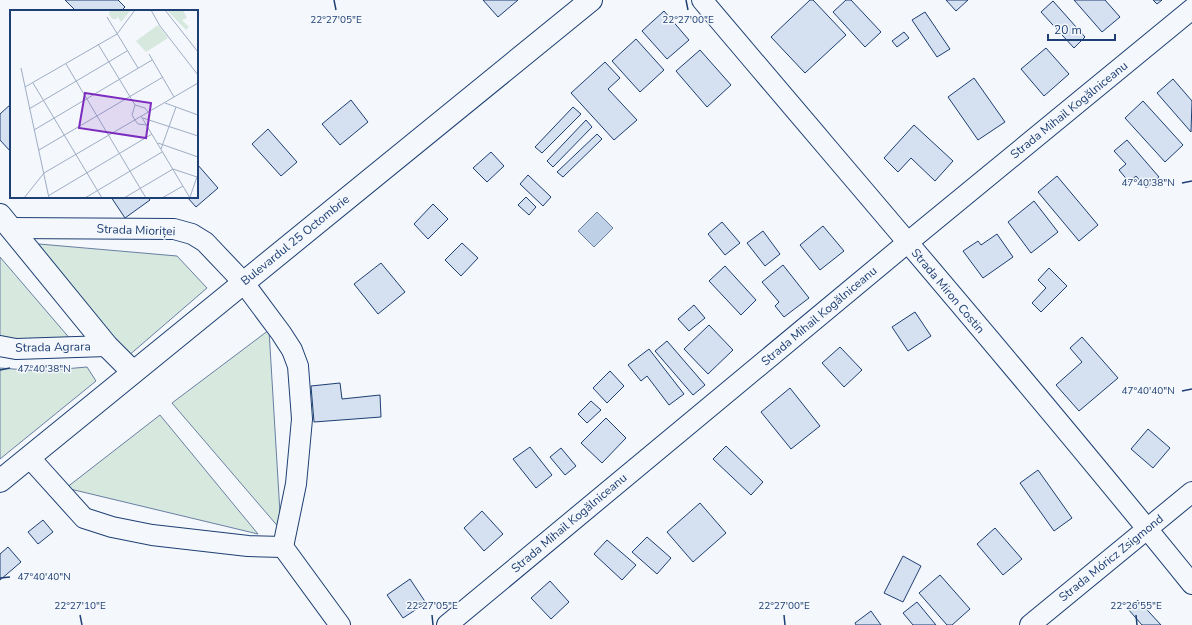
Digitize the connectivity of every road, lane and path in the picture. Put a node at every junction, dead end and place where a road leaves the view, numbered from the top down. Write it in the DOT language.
graph roads {
  1 [pos="591,0"];
  2 [pos="702,0"];
  3 [pos="1192,9"];
  4 [pos="5,222"];
  5 [pos="908,243"];
  6 [pos="243,282"];
  7 [pos="0,346"];
  8 [pos="107,346"];
  9 [pos="133,372"];
  10 [pos="30,457"];
  11 [pos="0,481"];
  12 [pos="1192,492"];
  13 [pos="1148,529"];
  14 [pos="283,547"];
  15 [pos="1192,584"];
  16 [pos="340,625"];
  17 [pos="447,625"];
  18 [pos="1030,625"];
  1 -- 6 [label="main road, Bulevardul 25 Octombrie"];
  2 -- 5 [label="street, Strada Miron Costin"];
  3 -- 5 [label="street, Strada Mihail Kogălniceanu"];
  4 -- 6 [label="street, Strada Mioriței"];
  4 -- 8 [label="main road, Strada Mioriței"];
  5 -- 13 [label="street, Strada Miron Costin"];
  5 -- 17 [label="street, Strada Mihail Kogălniceanu"];
  6 -- 9 [label="main road, Bulevardul 25 Octombrie"];
  6 -- 14 [label="street, Strada Mioriței"];
  7 -- 8 [label="street, Strada Agrara"];
  8 -- 9 [label="main road, Strada Mioriței"];
  9 -- 10 [label="main road, Bulevardul 25 Octombrie"];
  10 -- 11 [label="main road, Bulevardul 25 Octombrie"];
  10 -- 14 [label="street"];
  12 -- 13 [label="street, Strada Móricz Zsigmond"];
  13 -- 15 [label="street, Strada Miron Costin"];
  13 -- 18 [label="street, Strada Móricz Zsigmond"];
  14 -- 16 [label="street"];
}
